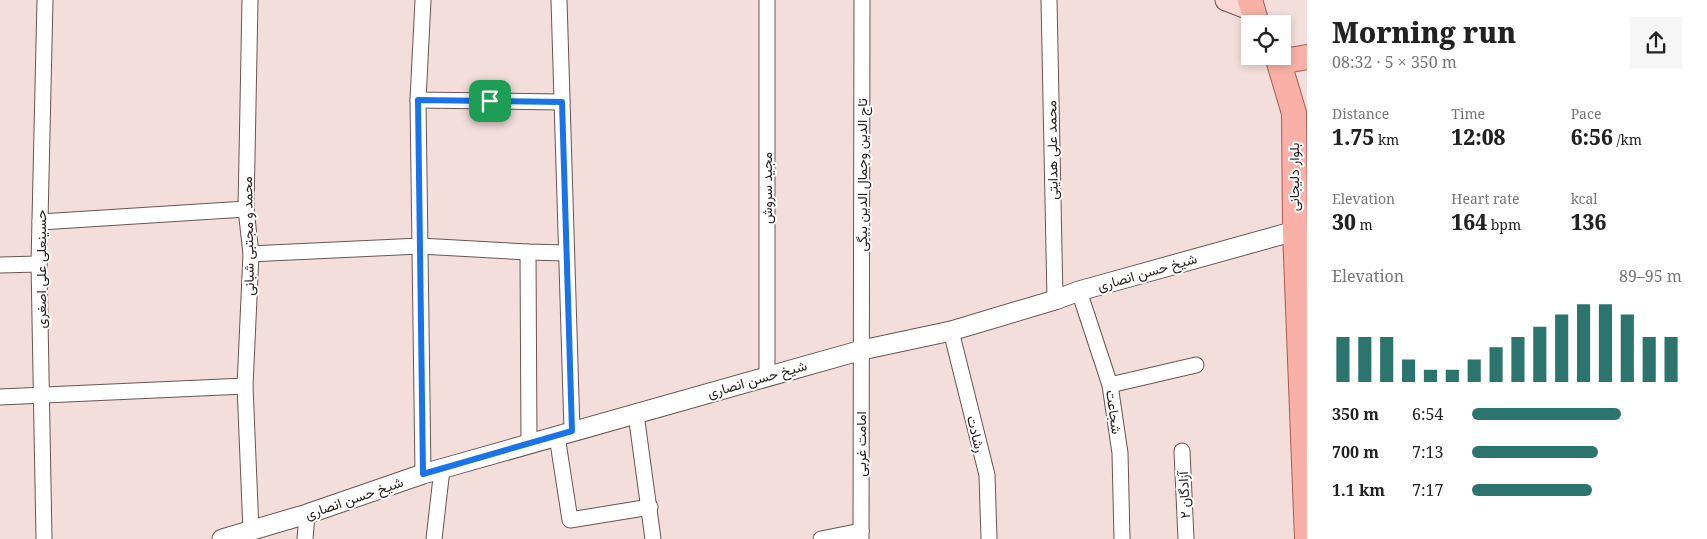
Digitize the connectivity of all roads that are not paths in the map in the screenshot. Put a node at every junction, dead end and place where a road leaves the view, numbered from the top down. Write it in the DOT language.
graph roads {
  1 [pos="45,0"];
  2 [pos="250,0"];
  3 [pos="422,0"];
  4 [pos="559,0"];
  5 [pos="767,0"];
  6 [pos="862,0"];
  7 [pos="1049,0"];
  8 [pos="1226,0"];
  9 [pos="1253,11"];
  10 [pos="1307,57"];
  11 [pos="1291,60"];
  12 [pos="1280,65"];
  13 [pos="418,100"];
  14 [pos="562,102"];
  15 [pos="246,209"];
  16 [pos="40,222"];
  17 [pos="1294,230"];
  18 [pos="420,246"];
  19 [pos="528,252"];
  20 [pos="566,252"];
  21 [pos="251,254"];
  22 [pos="39,264"];
  23 [pos="0,265"];
  24 [pos="1078,291"];
  25 [pos="1055,300"];
  26 [pos="951,331"];
  27 [pos="862,350"];
  28 [pos="1196,366"];
  29 [pos="767,376"];
  30 [pos="1110,385"];
  31 [pos="245,386"];
  32 [pos="42,397"];
  33 [pos="0,398"];
  34 [pos="636,414"];
  35 [pos="564,434"];
  36 [pos="529,444"];
  37 [pos="1182,452"];
  38 [pos="442,469"];
  39 [pos="423,474"];
  40 [pos="650,507"];
  41 [pos="307,514"];
  42 [pos="251,531"];
  43 [pos="861,535"];
  44 [pos="44,539"];
  45 [pos="222,539"];
  46 [pos="305,539"];
  47 [pos="434,539"];
  48 [pos="652,539"];
  49 [pos="821,539"];
  50 [pos="989,539"];
  51 [pos="1122,539"];
  52 [pos="1186,539"];
  53 [pos="1307,539"];
  1 -- 16 [label="street, حسینعلی علی اصغری"];
  2 -- 15 [label="street, محمد و مجتبی شبانی"];
  3 -- 13 [label="street"];
  4 -- 14 [label="street"];
  5 -- 29 [label="street, مجید سروش"];
  6 -- 27 [label="street, تاج الدین وجمال الدین بیگی"];
  7 -- 25 [label="street, محمد علی هدایتی"];
  8 -- 9 [label="main road"];
  10 -- 11 [label="main road"];
  12 -- 17 [label="main road, بلوار دلیجانی"];
  13 -- 14 [label="street"];
  13 -- 18 [label="street"];
  14 -- 20 [label="street"];
  15 -- 16 [label="street"];
  15 -- 21 [label="street, محمد و مجتبی شبانی"];
  16 -- 22 [label="street, حسینعلی علی اصغری"];
  17 -- 24 [label="street, شیخ حسن انصاری"];
  17 -- 53 [label="main road, بلوار دلیجانی"];
  18 -- 19 [label="street"];
  18 -- 21 [label="street"];
  18 -- 39 [label="street"];
  19 -- 20 [label="street"];
  19 -- 36 [label="street"];
  20 -- 35 [label="street"];
  21 -- 31 [label="street, محمد و مجتبی شبانی"];
  22 -- 23 [label="street"];
  22 -- 32 [label="street, حسینعلی علی اصغری"];
  24 -- 25 [label="street, شیخ حسن انصاری"];
  24 -- 30 [label="street, شجاعت"];
  25 -- 26 [label="street, شیخ حسن انصاری"];
  26 -- 27 [label="street, شیخ حسن انصاری"];
  26 -- 50 [label="street, رشادت"];
  27 -- 29 [label="street, شیخ حسن انصاری"];
  27 -- 43 [label="street, امامت غربی"];
  28 -- 30 [label="street"];
  29 -- 34 [label="street, شیخ حسن انصاری"];
  30 -- 51 [label="street, شجاعت"];
  31 -- 32 [label="street"];
  31 -- 42 [label="street, محمد و مجتبی شبانی"];
  32 -- 33 [label="street"];
  32 -- 44 [label="street, حسینعلی علی اصغری"];
  34 -- 35 [label="street, شیخ حسن انصاری"];
  34 -- 40 [label="street"];
  35 -- 36 [label="street, شیخ حسن انصاری"];
  35 -- 40 [label="street"];
  36 -- 38 [label="street, شیخ حسن انصاری"];
  37 -- 52 [label="street, آزادگان ۲"];
  38 -- 39 [label="street, شیخ حسن انصاری"];
  38 -- 47 [label="street"];
  39 -- 41 [label="street, شیخ حسن انصاری"];
  40 -- 48 [label="street"];
  41 -- 42 [label="street, شیخ حسن انصاری"];
  41 -- 46 [label="street"];
  42 -- 45 [label="street, شیخ حسن انصاری"];
  43 -- 49 [label="street"];
}
